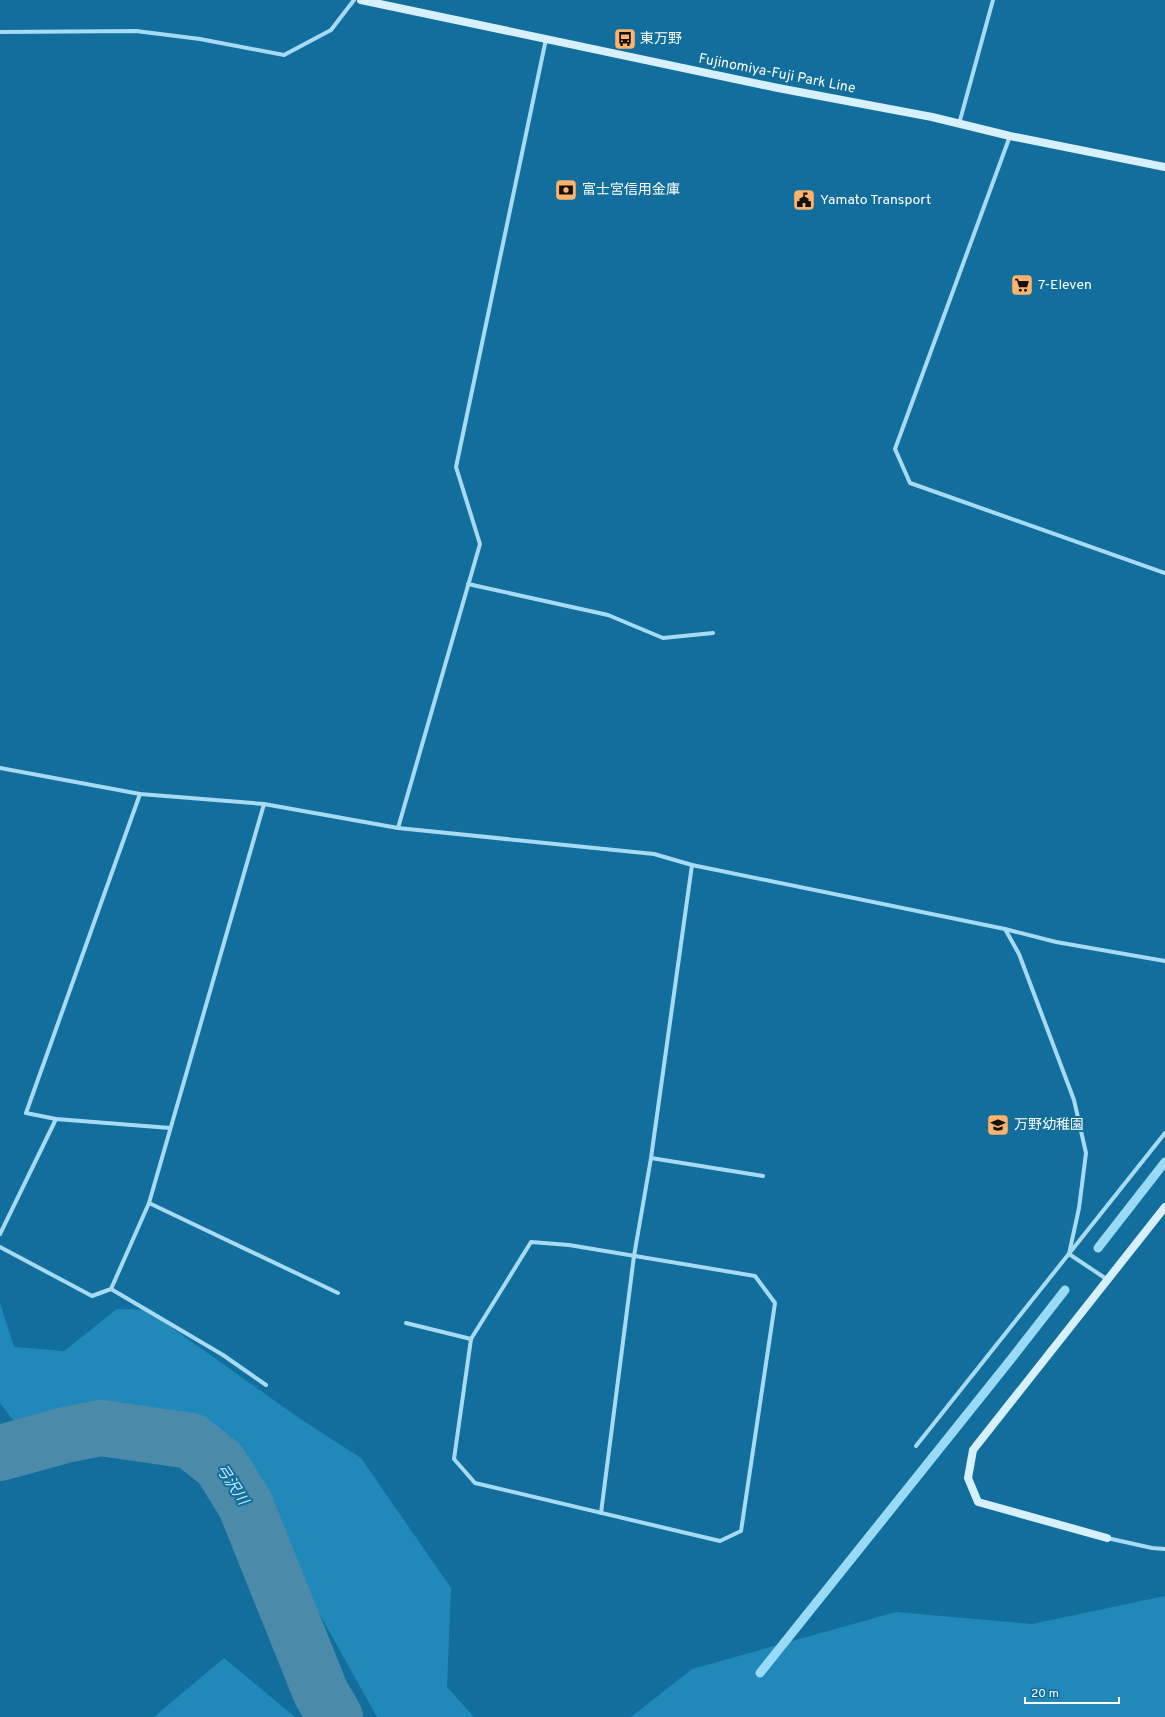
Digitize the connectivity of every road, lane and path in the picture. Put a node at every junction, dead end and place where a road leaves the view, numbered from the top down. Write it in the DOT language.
graph roads {
  1 [pos="354,0"];
  2 [pos="362,0"];
  3 [pos="993,0"];
  4 [pos="0,32"];
  5 [pos="546,39"];
  6 [pos="960,124"];
  7 [pos="1010,136"];
  8 [pos="1165,167"];
  9 [pos="1165,573"];
  10 [pos="468,584"];
  11 [pos="713,633"];
  12 [pos="0,768"];
  13 [pos="140,794"];
  14 [pos="264,804"];
  15 [pos="398,828"];
  16 [pos="692,865"];
  17 [pos="1005,929"];
  18 [pos="1165,961"];
  19 [pos="56,1119"];
  20 [pos="170,1128"];
  21 [pos="1165,1133"];
  22 [pos="651,1158"];
  23 [pos="763,1176"];
  24 [pos="149,1203"];
  25 [pos="1165,1207"];
  26 [pos="0,1234"];
  27 [pos="0,1247"];
  28 [pos="1068,1254"];
  29 [pos="634,1256"];
  30 [pos="1108,1280"];
  31 [pos="111,1289"];
  32 [pos="338,1292"];
  33 [pos="406,1323"];
  34 [pos="471,1339"];
  35 [pos="266,1385"];
  36 [pos="916,1446"];
  37 [pos="601,1513"];
  38 [pos="1107,1538"];
  39 [pos="1165,1549"];
  1 -- 4 [label="street"];
  2 -- 5 [label="main road, Fujinomiya-Fuji Park Line"];
  3 -- 6 [label="street"];
  5 -- 6 [label="main road, Fujinomiya-Fuji Park Line"];
  5 -- 10 [label="street"];
  6 -- 7 [label="main road, Fujinomiya-Fuji Park Line"];
  7 -- 8 [label="main road, Fujinomiya-Fuji Park Line"];
  7 -- 9 [label="street"];
  10 -- 11 [label="street"];
  10 -- 15 [label="street"];
  12 -- 13 [label="street"];
  13 -- 14 [label="street"];
  13 -- 19 [label="street"];
  14 -- 15 [label="street"];
  14 -- 20 [label="street"];
  15 -- 16 [label="street"];
  16 -- 17 [label="street"];
  16 -- 22 [label="street"];
  17 -- 18 [label="street"];
  17 -- 28 [label="street"];
  19 -- 20 [label="street"];
  19 -- 26 [label="street"];
  20 -- 24 [label="street"];
  21 -- 28 [label="street"];
  22 -- 23 [label="street"];
  22 -- 29 [label="street"];
  24 -- 31 [label="street"];
  24 -- 32 [label="street"];
  25 -- 30 [label="main road"];
  27 -- 31 [label="street"];
  28 -- 30 [label="street"];
  28 -- 36 [label="street"];
  29 -- 34 [label="street"];
  29 -- 37 [label="street"];
  29 -- 37 [label="street"];
  30 -- 38 [label="main road"];
  31 -- 35 [label="street"];
  33 -- 34 [label="street"];
  34 -- 37 [label="street"];
  38 -- 39 [label="street"];
}
